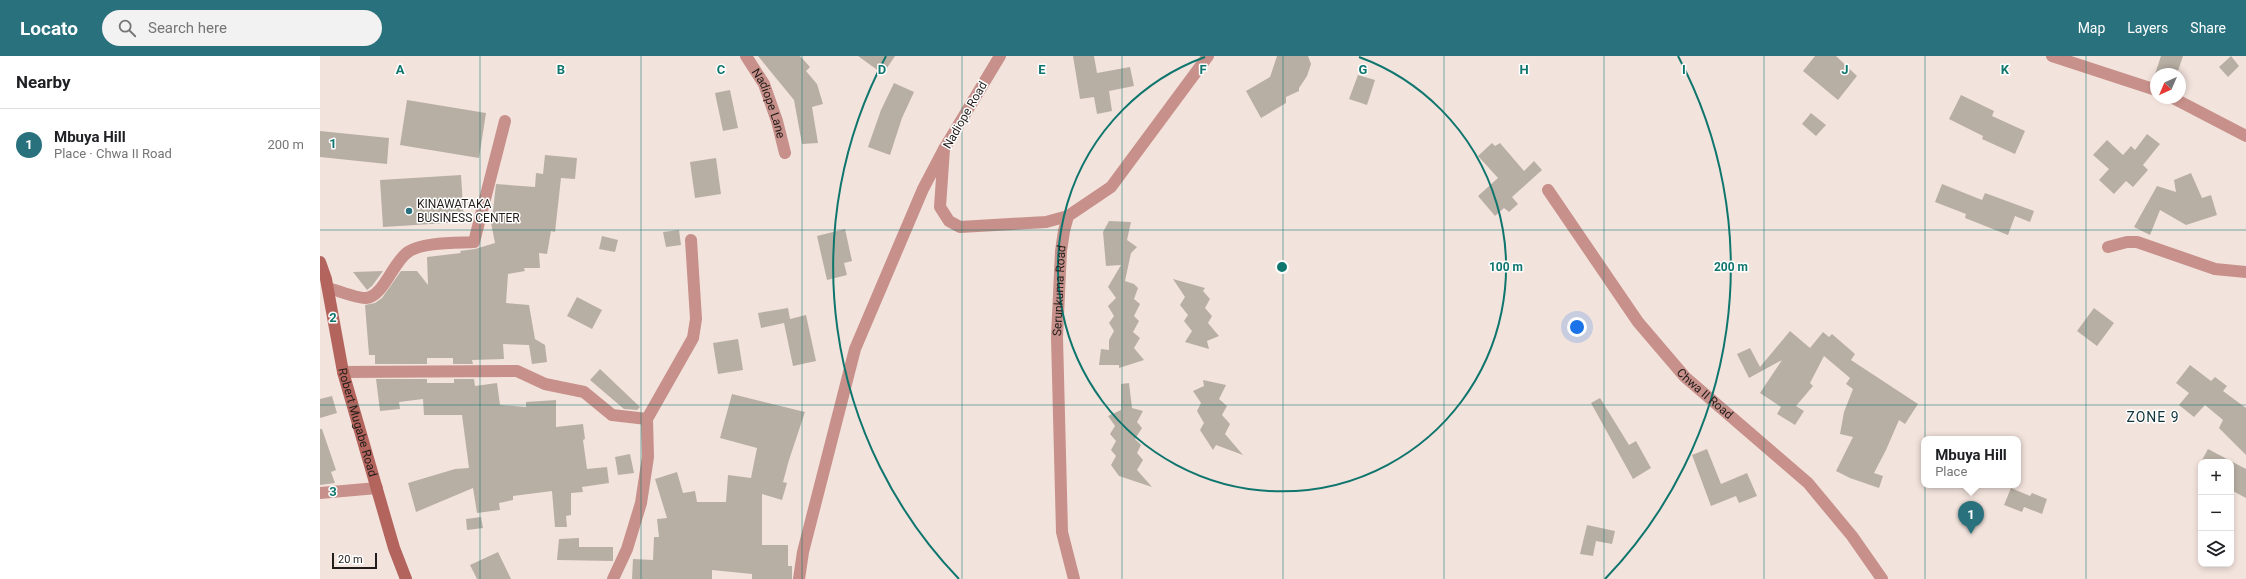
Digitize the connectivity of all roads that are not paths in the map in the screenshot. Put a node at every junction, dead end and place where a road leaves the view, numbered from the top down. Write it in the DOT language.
graph roads {
  1 [pos="746,56"];
  2 [pos="1000,56"];
  3 [pos="1208,56"];
  4 [pos="2052,56"];
  5 [pos="2150,88"];
  6 [pos="2185,104"];
  7 [pos="505,121"];
  8 [pos="2246,136"];
  9 [pos="944,149"];
  10 [pos="785,153"];
  11 [pos="1548,190"];
  12 [pos="1068,216"];
  13 [pos="691,240"];
  14 [pos="2108,247"];
  15 [pos="320,262"];
  16 [pos="2246,272"];
  17 [pos="328,288"];
  18 [pos="343,372"];
  19 [pos="647,419"];
  20 [pos="377,488"];
  21 [pos="320,493"];
  22 [pos="406,579"];
  23 [pos="613,579"];
  24 [pos="799,579"];
  25 [pos="1074,579"];
  26 [pos="1882,579"];
  1 -- 10 [label="street, Nadiope Lane"];
  2 -- 9 [label="street, Nadiope Road"];
  3 -- 12 [label="street"];
  4 -- 5 [label="street"];
  6 -- 8 [label="street"];
  7 -- 17 [label="street"];
  9 -- 12 [label="street, Nadiope Road"];
  9 -- 24 [label="street"];
  11 -- 26 [label="street, Chwa II Road"];
  12 -- 25 [label="street, Serunkuma Road"];
  13 -- 19 [label="street"];
  14 -- 16 [label="street"];
  15 -- 17 [label="street, Robert Mugabe Road"];
  17 -- 18 [label="street, Robert Mugabe Road"];
  18 -- 19 [label="street"];
  18 -- 20 [label="street, Robert Mugabe Road"];
  19 -- 23 [label="street"];
  20 -- 21 [label="street"];
  20 -- 22 [label="street, Robert Mugabe Road"];
}
